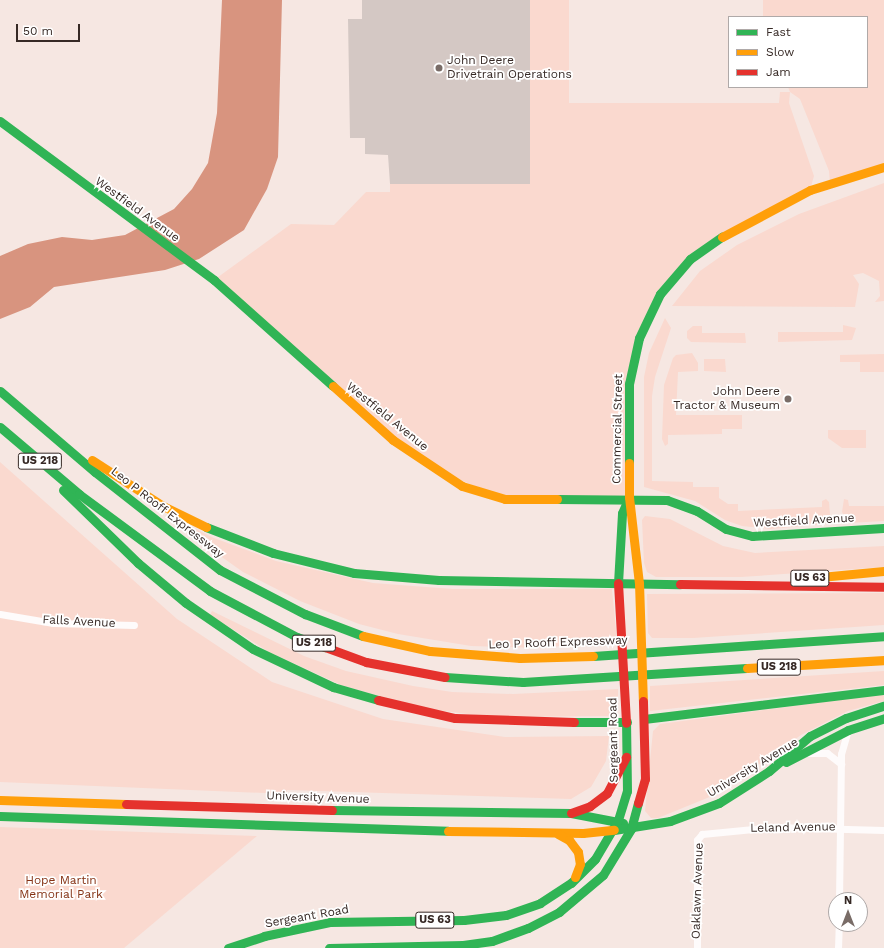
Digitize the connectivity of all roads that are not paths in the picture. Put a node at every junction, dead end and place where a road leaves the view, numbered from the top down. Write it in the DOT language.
graph roads {
  1 [pos="0,121"];
  2 [pos="884,167"];
  3 [pos="0,391"];
  4 [pos="1,428"];
  5 [pos="97,469"];
  6 [pos="629,497"];
  7 [pos="77,498"];
  8 [pos="884,528"];
  9 [pos="884,571"];
  10 [pos="618,583"];
  11 [pos="639,583"];
  12 [pos="735,584"];
  13 [pos="884,587"];
  14 [pos="0,614"];
  15 [pos="134,625"];
  16 [pos="884,636"];
  17 [pos="884,660"];
  18 [pos="884,690"];
  19 [pos="884,706"];
  20 [pos="884,718"];
  21 [pos="644,719"];
  22 [pos="627,722"];
  23 [pos="848,730"];
  24 [pos="628,751"];
  25 [pos="800,753"];
  26 [pos="841,764"];
  27 [pos="769,772"];
  28 [pos="0,800"];
  29 [pos="571,813"];
  30 [pos="0,816"];
  31 [pos="618,820"];
  32 [pos="840,827"];
  33 [pos="631,829"];
  34 [pos="884,830"];
  35 [pos="554,832"];
  36 [pos="612,832"];
  37 [pos="702,834"];
  38 [pos="571,883"];
  39 [pos="839,892"];
  40 [pos="839,932"];
  41 [pos="228,948"];
  42 [pos="329,948"];
  43 [pos="697,948"];
  44 [pos="838,948"];
  1 -- 6 [label="main road, Westfield Avenue"];
  2 -- 6 [label="main road, Commercial Street"];
  3 -- 5 [label="main road"];
  4 -- 7 [label="main road"];
  5 -- 10 [label="main road"];
  5 -- 16 [label="main road, Leo P Rooff Expressway / US 218"];
  6 -- 8 [label="main road, Westfield Avenue"];
  6 -- 10 [label="main road, Sergeant Road"];
  6 -- 11 [label="main road"];
  7 -- 17 [label="main road, US 218"];
  7 -- 22 [label="main road"];
  9 -- 12 [label="main road, US 63"];
  10 -- 11 [label="main road, US 63"];
  10 -- 22 [label="main road, Sergeant Road / US 63"];
  11 -- 12 [label="main road, US 63"];
  11 -- 21 [label="main road"];
  12 -- 13 [label="main road"];
  14 -- 15 [label="street, Falls Avenue"];
  18 -- 21 [label="main road"];
  19 -- 27 [label="main road"];
  20 -- 23 [label="main road, University Avenue"];
  21 -- 22 [label="main road"];
  21 -- 33 [label="main road"];
  22 -- 24 [label="main road, Sergeant Road / US 63"];
  23 -- 25 [label="main road, University Avenue"];
  23 -- 26 [label="street"];
  24 -- 29 [label="main road"];
  24 -- 31 [label="main road, Sergeant Road / US 63"];
  25 -- 26 [label="street"];
  25 -- 27 [label="main road, University Avenue"];
  26 -- 32 [label="street"];
  27 -- 33 [label="main road, University Avenue"];
  28 -- 29 [label="main road, University Avenue"];
  29 -- 31 [label="main road, University Avenue"];
  30 -- 35 [label="main road, University Avenue"];
  31 -- 33 [label="main road, University Avenue"];
  31 -- 36 [label="main road, Sergeant Road / US 63"];
  32 -- 34 [label="street, Leland Avenue"];
  32 -- 37 [label="street, Leland Avenue"];
  32 -- 39 [label="street"];
  33 -- 36 [label="main road, University Avenue"];
  33 -- 42 [label="main road, US 63"];
  35 -- 36 [label="main road, University Avenue"];
  35 -- 38 [label="main road"];
  36 -- 38 [label="main road, Sergeant Road / US 63"];
  37 -- 43 [label="street, Oaklawn Avenue"];
  38 -- 41 [label="main road, Sergeant Road / US 63"];
  40 -- 44 [label="street"];
}
